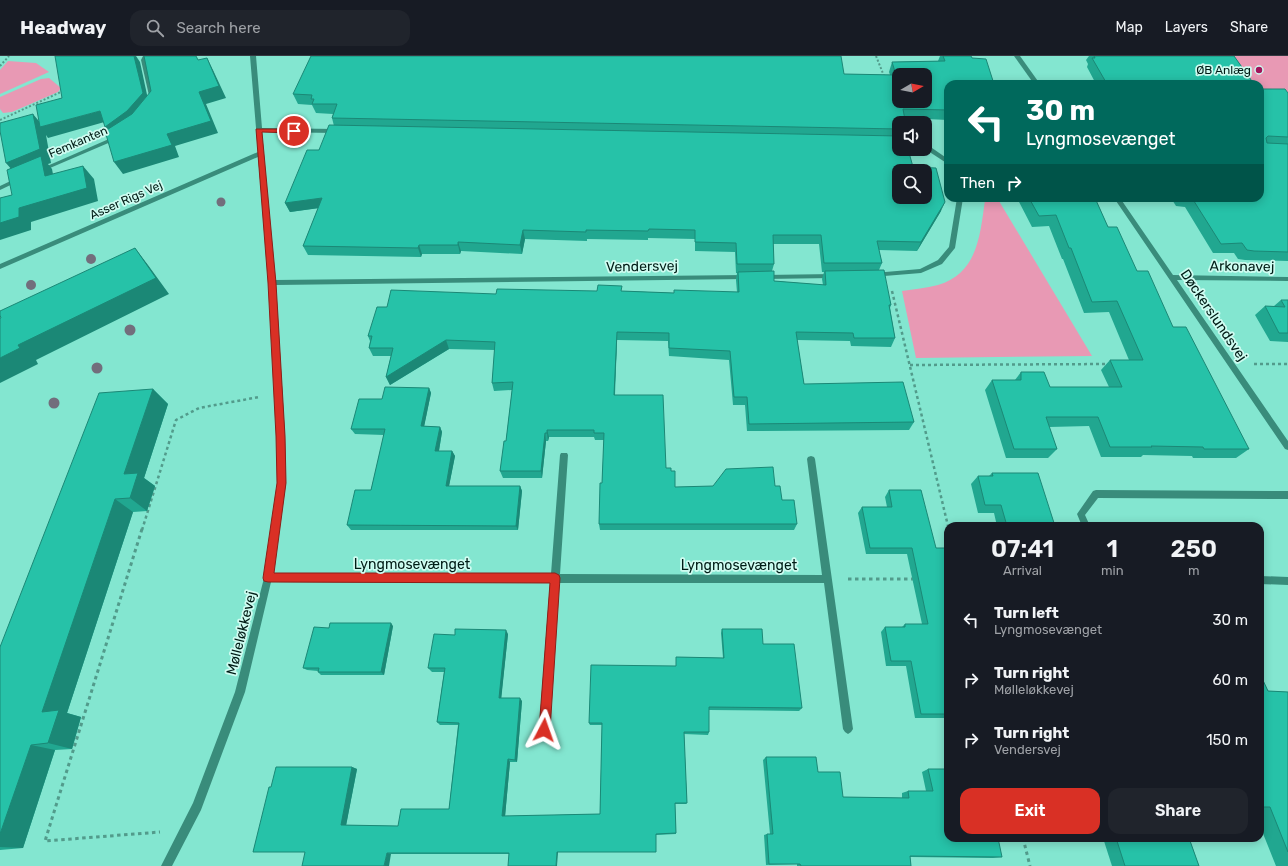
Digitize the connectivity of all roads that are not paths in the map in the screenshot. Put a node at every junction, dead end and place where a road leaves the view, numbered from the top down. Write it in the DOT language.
graph roads {
  1 [pos="146,56"];
  2 [pos="253,56"];
  3 [pos="1017,56"];
  4 [pos="1034,80"];
  5 [pos="150,110"];
  6 [pos="258,130"];
  7 [pos="342,132"];
  8 [pos="122,135"];
  9 [pos="932,150"];
  10 [pos="262,153"];
  11 [pos="944,159"];
  12 [pos="37,172"];
  13 [pos="23,178"];
  14 [pos="0,188"];
  15 [pos="959,202"];
  16 [pos="1120,202"];
  17 [pos="0,267"];
  18 [pos="864,275"];
  19 [pos="840,276"];
  20 [pos="1171,277"];
  21 [pos="1288,279"];
  22 [pos="272,283"];
  23 [pos="1288,448"];
  24 [pos="564,455"];
  25 [pos="811,459"];
  26 [pos="1288,495"];
  27 [pos="1084,522"];
  28 [pos="268,578"];
  29 [pos="555,578"];
  30 [pos="828,579"];
  31 [pos="1264,580"];
  32 [pos="1288,581"];
  33 [pos="848,729"];
  34 [pos="544,730"];
  35 [pos="166,866"];
  1 -- 5 [label="street"];
  2 -- 6 [label="street, Mølleløkkevej"];
  3 -- 4 [label="street"];
  6 -- 7 [label="street"];
  6 -- 10 [label="street, Mølleløkkevej"];
  8 -- 12 [label="street, Femkanten"];
  9 -- 11 [label="street"];
  10 -- 17 [label="street, Asser Rigs Vej"];
  10 -- 22 [label="street, Mølleløkkevej"];
  13 -- 14 [label="street"];
  15 -- 18 [label="street"];
  16 -- 20 [label="street, Døckerslundsvej"];
  19 -- 22 [label="street, Vendersvej"];
  20 -- 21 [label="street, Arkonavej"];
  20 -- 23 [label="street, Døckerslundsvej"];
  22 -- 28 [label="street, Mølleløkkevej"];
  24 -- 29 [label="street"];
  25 -- 30 [label="street"];
  26 -- 27 [label="street"];
  28 -- 29 [label="street, Lyngmosevænget"];
  28 -- 35 [label="street, Mølleløkkevej"];
  29 -- 30 [label="street, Lyngmosevænget"];
  29 -- 34 [label="street"];
  30 -- 33 [label="street"];
  31 -- 32 [label="street"];
}
